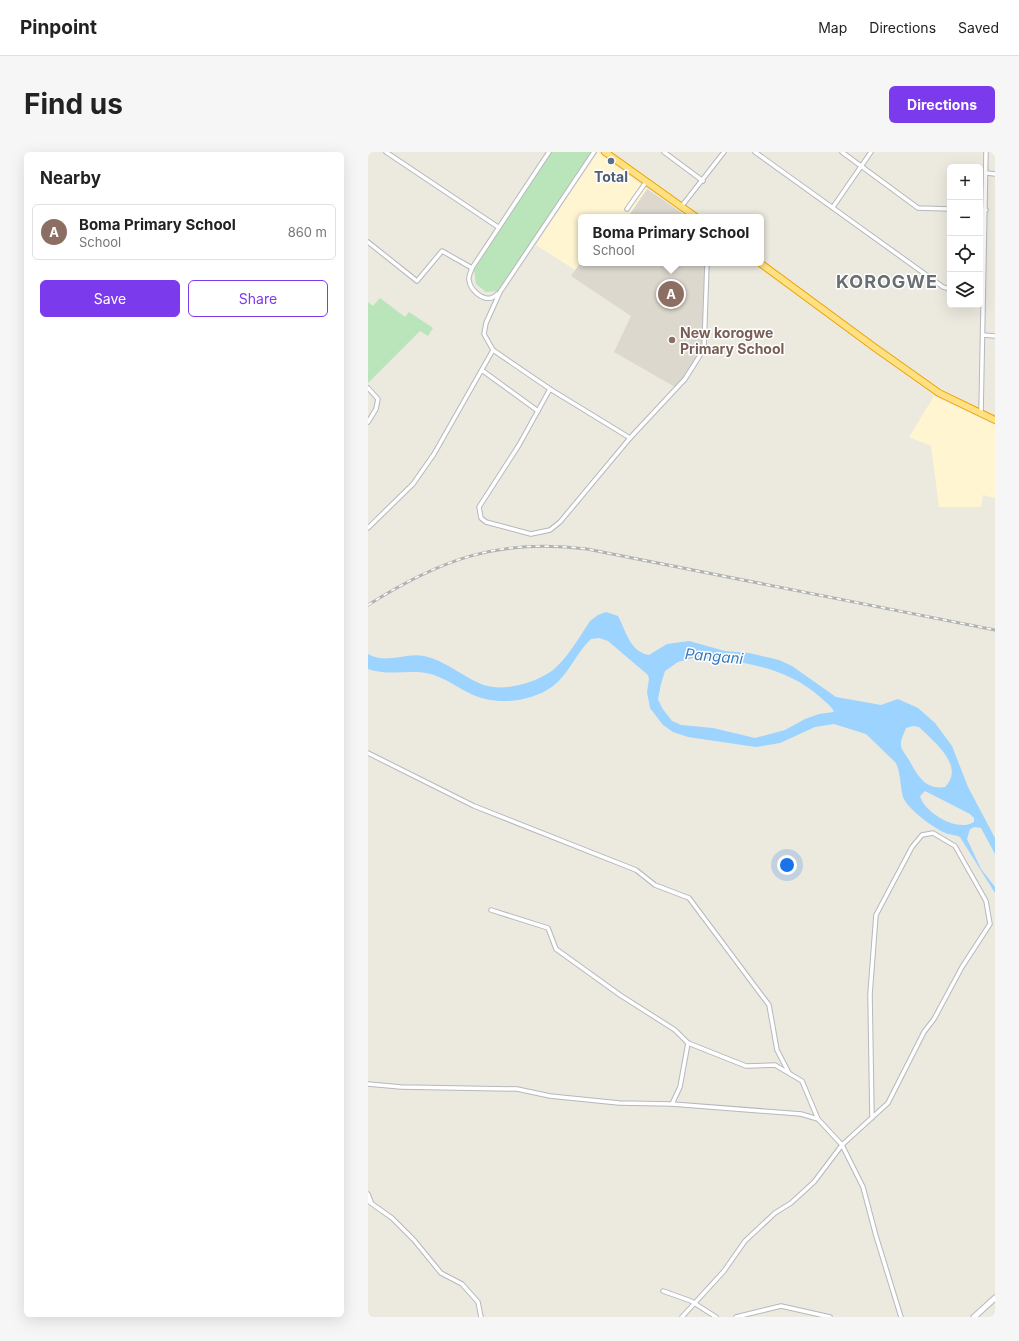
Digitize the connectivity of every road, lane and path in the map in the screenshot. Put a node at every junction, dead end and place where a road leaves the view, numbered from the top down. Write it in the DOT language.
graph roads {
  1 [pos="386,152"];
  2 [pos="549,152"];
  3 [pos="594,152"];
  4 [pos="605,152"];
  5 [pos="664,152"];
  6 [pos="724,152"];
  7 [pos="755,152"];
  8 [pos="842,152"];
  9 [pos="871,152"];
  10 [pos="986,152"];
  11 [pos="861,166"];
  12 [pos="986,173"];
  13 [pos="995,174"];
  14 [pos="703,181"];
  15 [pos="646,182"];
  16 [pos="682,207"];
  17 [pos="833,207"];
  18 [pos="627,209"];
  19 [pos="947,209"];
  20 [pos="986,210"];
  21 [pos="692,214"];
  22 [pos="498,227"];
  23 [pos="368,242"];
  24 [pos="707,266"];
  25 [pos="764,266"];
  26 [pos="472,268"];
  27 [pos="982,272"];
  28 [pos="947,288"];
  29 [pos="500,292"];
  30 [pos="982,308"];
  31 [pos="983,335"];
  32 [pos="995,336"];
  33 [pos="493,350"];
  34 [pos="483,371"];
  35 [pos="368,388"];
  36 [pos="550,390"];
  37 [pos="538,411"];
  38 [pos="981,413"];
  39 [pos="995,420"];
  40 [pos="368,422"];
  41 [pos="630,438"];
  42 [pos="368,528"];
  43 [pos="368,753"];
  44 [pos="491,910"];
  45 [pos="688,1043"];
  46 [pos="789,1073"];
  47 [pos="368,1084"];
  48 [pos="672,1104"];
  49 [pos="872,1118"];
  50 [pos="818,1119"];
  51 [pos="842,1145"];
  52 [pos="368,1194"];
  53 [pos="370,1202"];
  54 [pos="663,1291"];
  55 [pos="995,1298"];
  56 [pos="695,1304"];
  57 [pos="481,1317"];
  58 [pos="682,1317"];
  59 [pos="716,1317"];
  60 [pos="736,1317"];
  61 [pos="830,1317"];
  62 [pos="901,1317"];
  63 [pos="974,1317"];
  1 -- 22 [label="street"];
  2 -- 22 [label="street"];
  3 -- 29 [label="street"];
  4 -- 15 [label="highway"];
  5 -- 14 [label="street"];
  6 -- 14 [label="street"];
  7 -- 17 [label="street"];
  8 -- 11 [label="street"];
  9 -- 11 [label="street"];
  10 -- 12 [label="street"];
  11 -- 17 [label="street"];
  11 -- 19 [label="street"];
  12 -- 13 [label="street"];
  12 -- 20 [label="street"];
  14 -- 16 [label="street"];
  15 -- 16 [label="highway"];
  15 -- 18 [label="street"];
  16 -- 21 [label="highway"];
  17 -- 28 [label="street"];
  20 -- 27 [label="street"];
  22 -- 26 [label="street"];
  23 -- 26 [label="street"];
  24 -- 41 [label="street"];
  25 -- 38 [label="highway"];
  26 -- 29 [label="street"];
  29 -- 33 [label="street"];
  30 -- 31 [label="street"];
  31 -- 32 [label="street"];
  31 -- 38 [label="street"];
  33 -- 34 [label="street"];
  33 -- 36 [label="street"];
  34 -- 37 [label="street"];
  34 -- 42 [label="street"];
  35 -- 40 [label="street"];
  36 -- 37 [label="street"];
  36 -- 41 [label="street"];
  37 -- 41 [label="street"];
  38 -- 39 [label="highway"];
  43 -- 46 [label="street"];
  44 -- 45 [label="street"];
  45 -- 46 [label="street"];
  45 -- 48 [label="street"];
  46 -- 50 [label="street"];
  47 -- 48 [label="street"];
  48 -- 50 [label="street"];
  49 -- 49 [label="street"];
  49 -- 51 [label="street"];
  50 -- 51 [label="street"];
  51 -- 56 [label="street"];
  51 -- 62 [label="street"];
  52 -- 53 [label="street"];
  53 -- 57 [label="street"];
  54 -- 56 [label="street"];
  55 -- 63 [label="main road"];
  56 -- 58 [label="street"];
  56 -- 59 [label="street"];
  60 -- 61 [label="street"];
}
